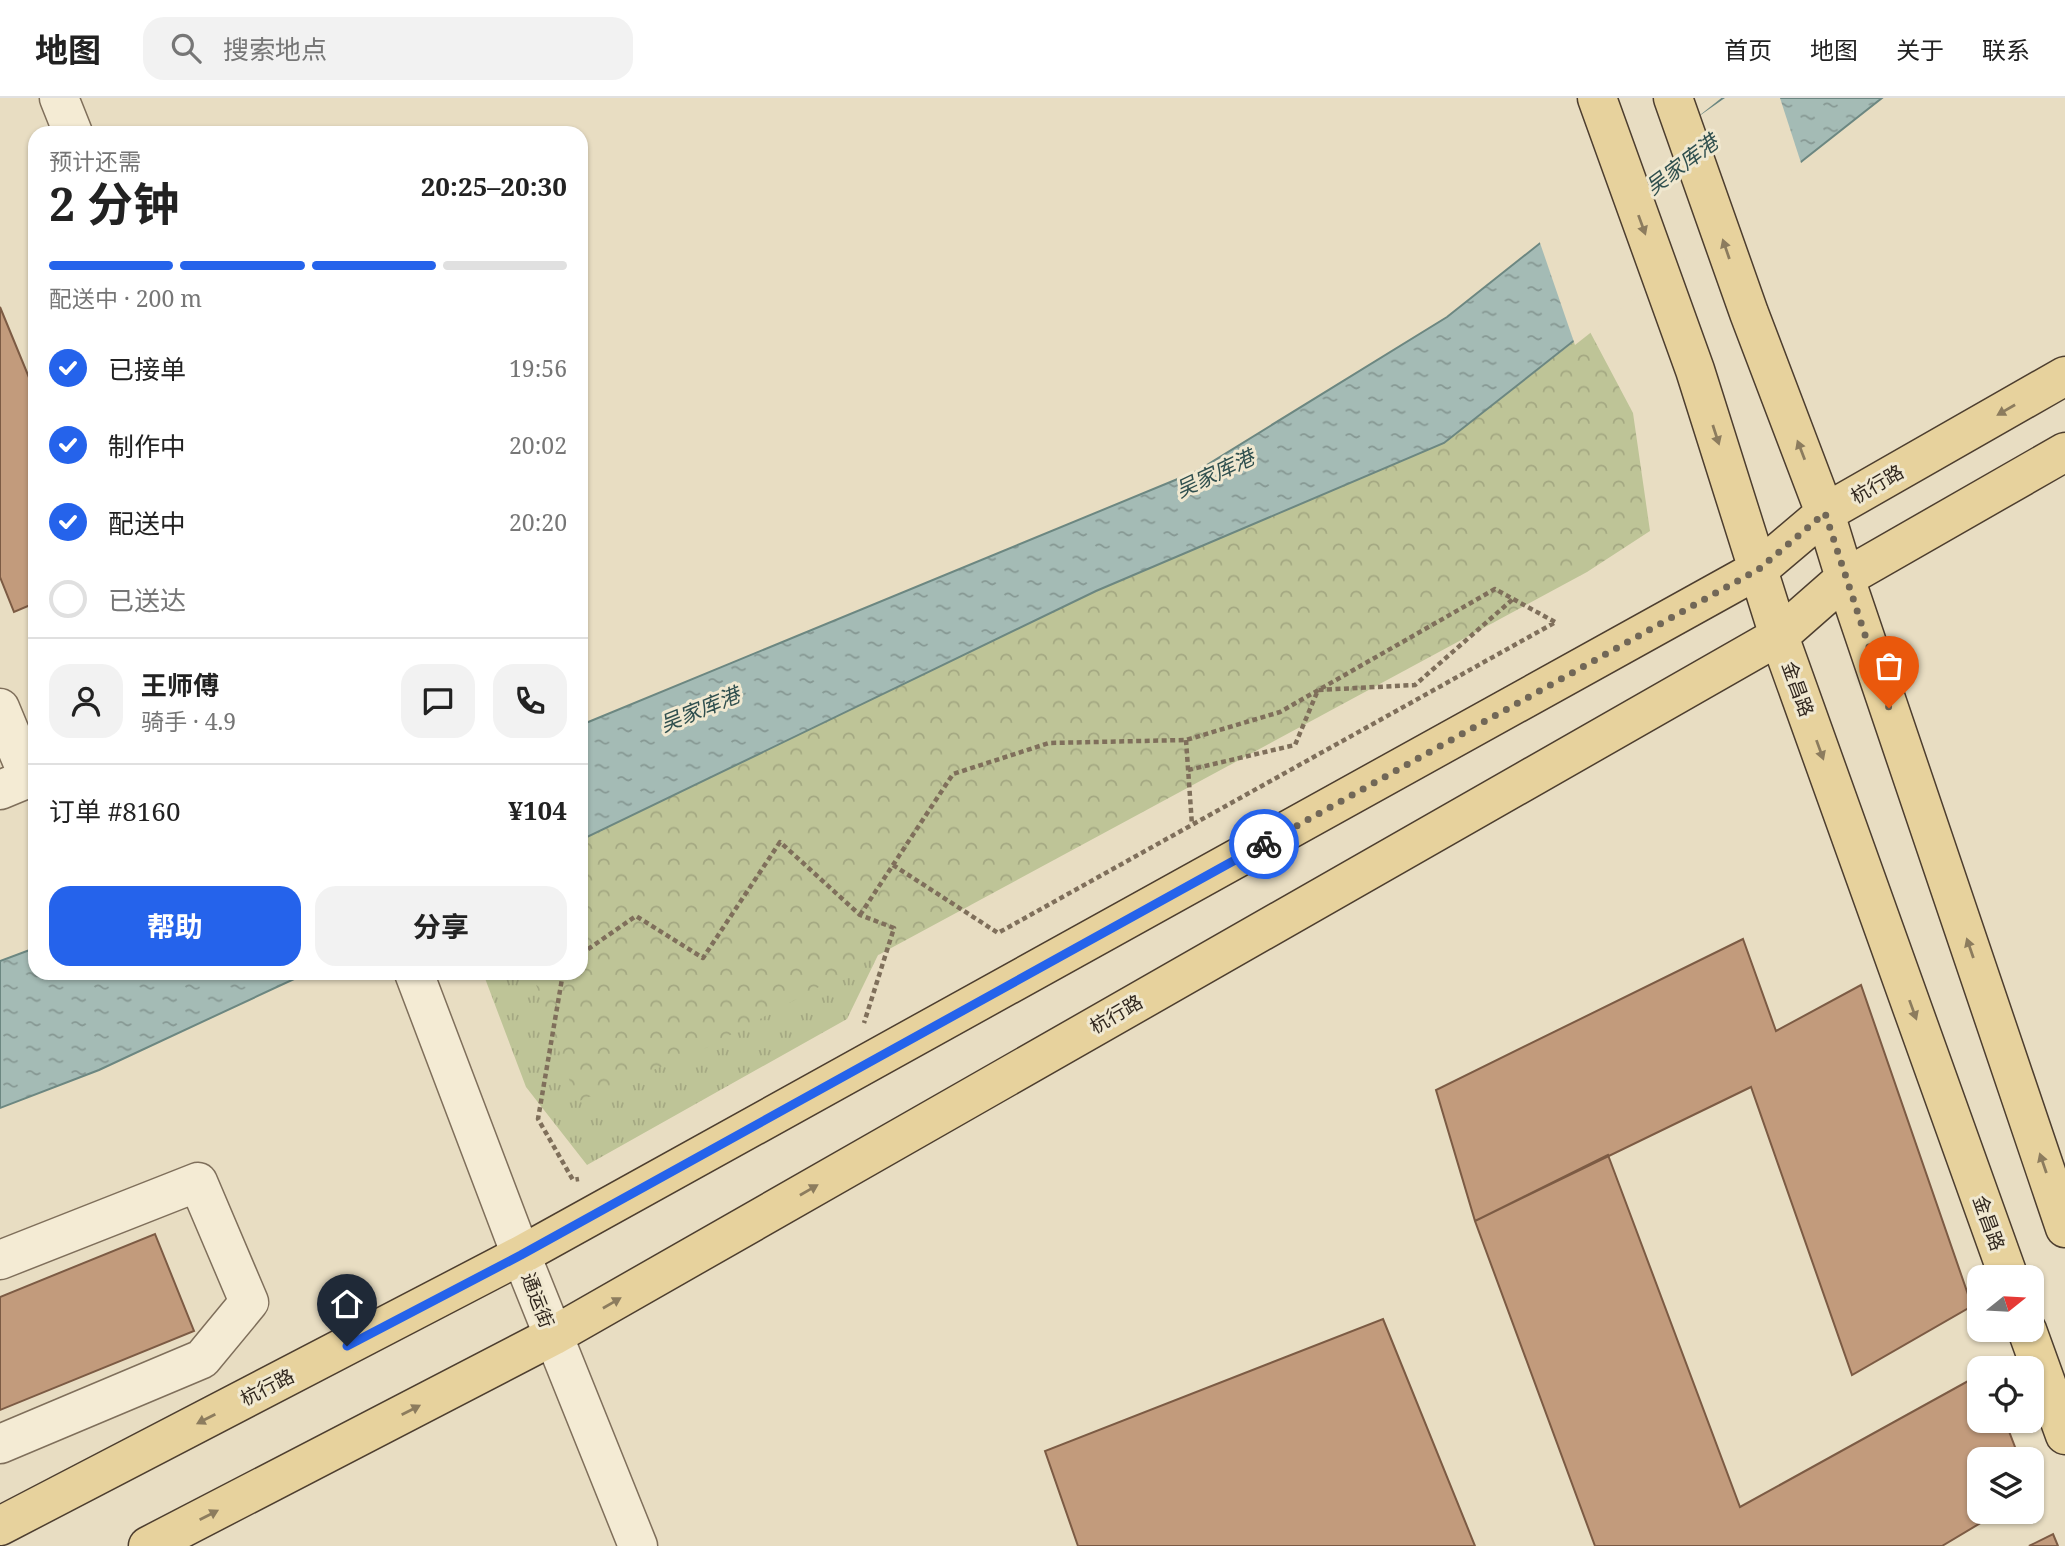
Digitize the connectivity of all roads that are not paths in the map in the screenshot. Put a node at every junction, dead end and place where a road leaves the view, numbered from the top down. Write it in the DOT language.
graph roads {
  1 [pos="59,98"];
  2 [pos="1597,98"];
  3 [pos="1675,103"];
  4 [pos="70,126"];
  5 [pos="2065,376"];
  6 [pos="2065,452"];
  7 [pos="1825,513"];
  8 [pos="1759,569"];
  9 [pos="1845,578"];
  10 [pos="1779,636"];
  11 [pos="0,708"];
  12 [pos="28,776"];
  13 [pos="28,778"];
  14 [pos="0,790"];
  15 [pos="417,980"];
  16 [pos="2065,1228"];
  17 [pos="521,1255"];
  18 [pos="0,1260"];
  19 [pos="2003,1265"];
  20 [pos="553,1336"];
  21 [pos="2031,1342"];
  22 [pos="2065,1435"];
  23 [pos="0,1444"];
  24 [pos="0,1526"];
  25 [pos="148,1546"];
  26 [pos="638,1546"];
  1 -- 4 [label="street"];
  2 -- 8 [label="main road, 金昌路, one-way"];
  7 -- 3 [label="main road, one-way"];
  5 -- 7 [label="main road, 杭行路, one-way"];
  6 -- 9 [label="main road, 杭行路"];
  7 -- 8 [label="main road, 杭行路"];
  7 -- 9 [label="main road"];
  8 -- 10 [label="main road, 金昌路"];
  8 -- 17 [label="main road, 杭行路"];
  9 -- 10 [label="main road, 杭行路"];
  16 -- 9 [label="main road, one-way"];
  10 -- 19 [label="main road, 金昌路, one-way"];
  20 -- 10 [label="main road, 杭行路, one-way"];
  11 -- 12 [label="street"];
  13 -- 14 [label="street"];
  15 -- 17 [label="street, 通运街"];
  17 -- 20 [label="street, 通运街"];
  17 -- 24 [label="main road, 杭行路, one-way"];
  18 -- 23 [label="street"];
  25 -- 20 [label="main road, 杭行路, one-way"];
  20 -- 26 [label="street, 通运街"];
  21 -- 22 [label="main road"];
}
